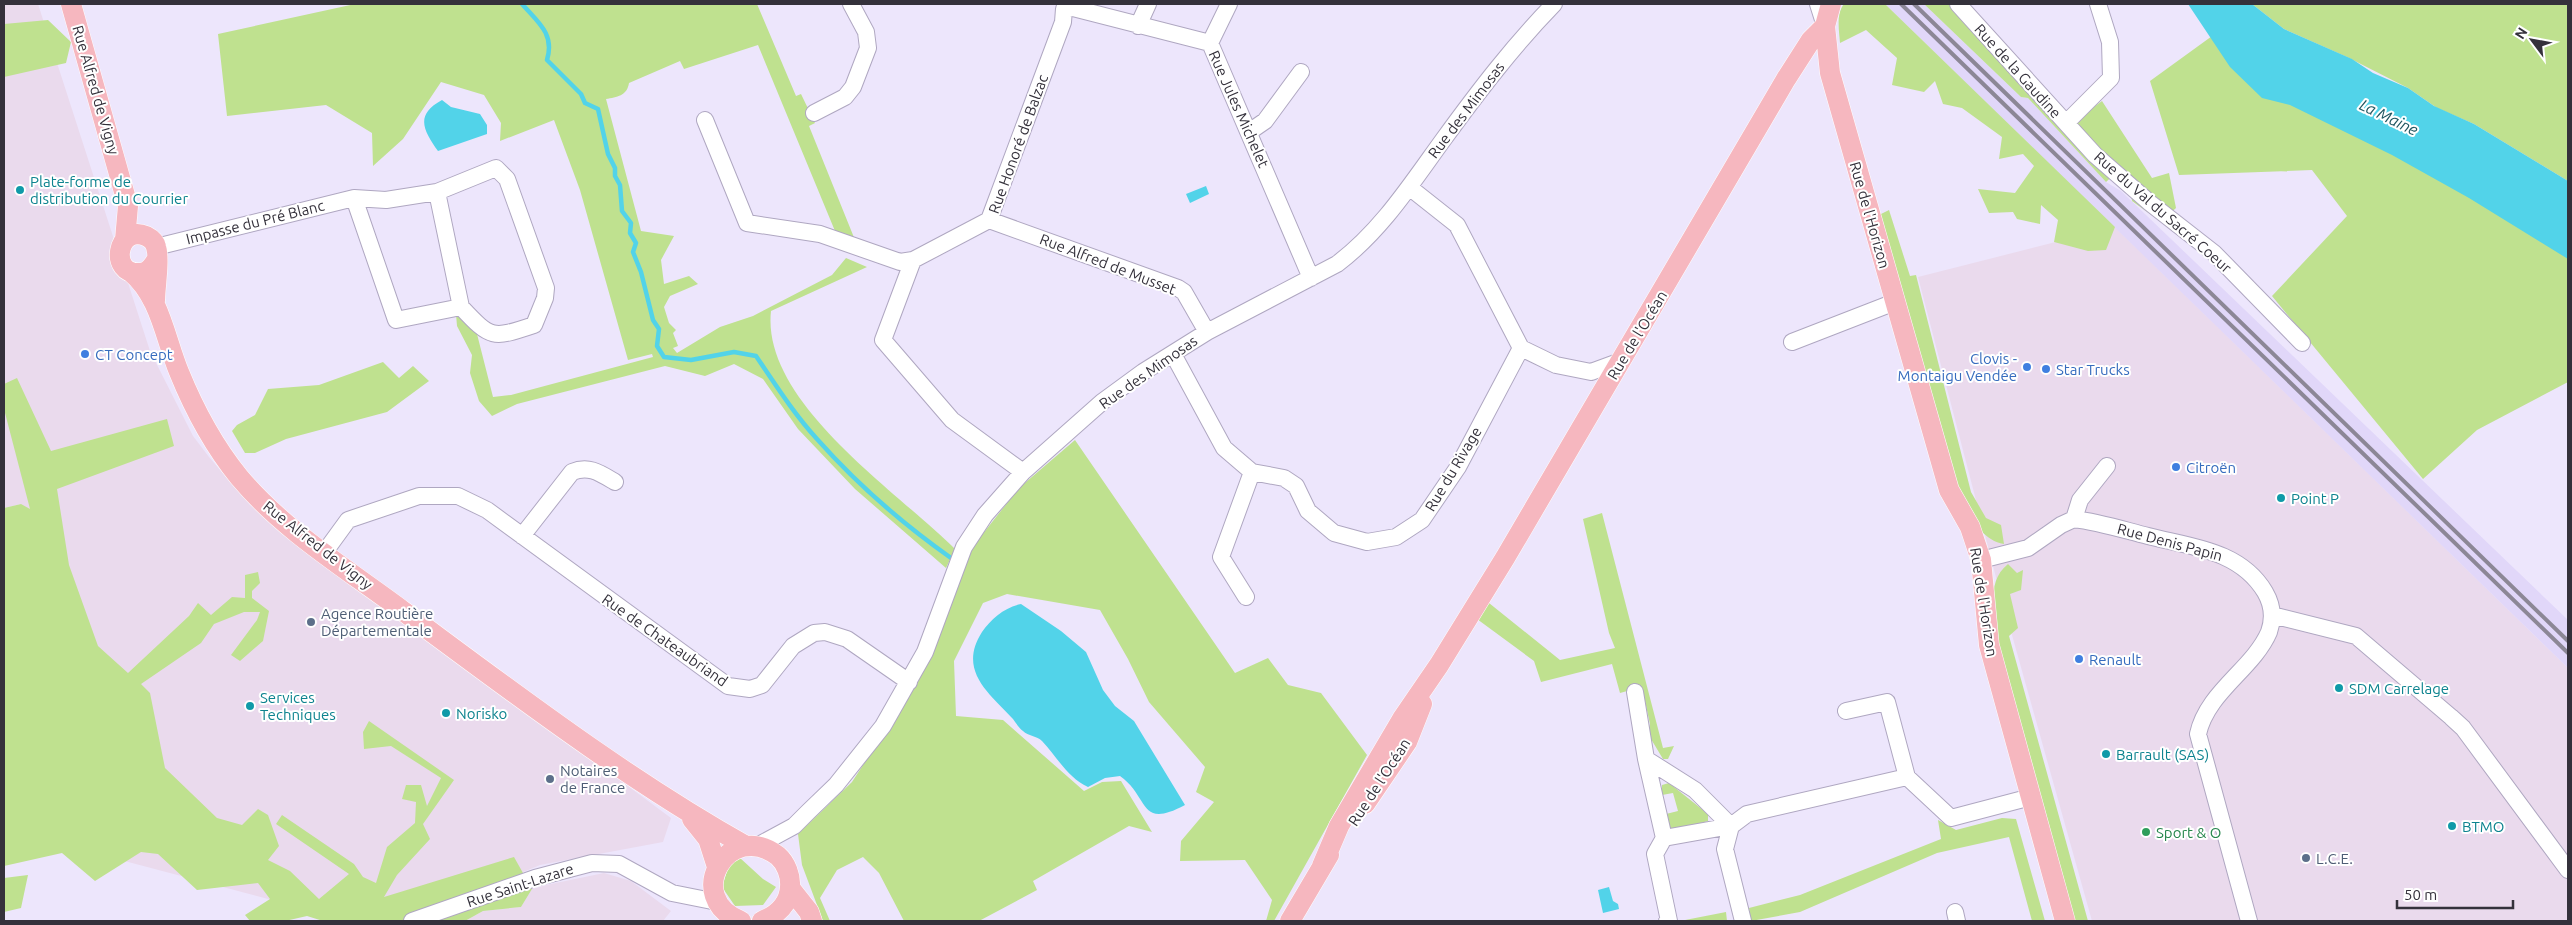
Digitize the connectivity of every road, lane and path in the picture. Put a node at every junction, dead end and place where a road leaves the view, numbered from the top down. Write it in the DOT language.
graph roads {
  1 [pos="71,4"];
  2 [pos="851,4"];
  3 [pos="1148,4"];
  4 [pos="1229,4"];
  5 [pos="1554,4"];
  6 [pos="1818,4"];
  7 [pos="1831,4"];
  8 [pos="1958,4"];
  9 [pos="2098,4"];
  10 [pos="1062,6"];
  11 [pos="1138,26"];
  12 [pos="1825,26"];
  13 [pos="1210,43"];
  14 [pos="1301,72"];
  15 [pos="814,113"];
  16 [pos="705,120"];
  17 [pos="2066,123"];
  18 [pos="1249,132"];
  19 [pos="1409,187"];
  20 [pos="437,192"];
  21 [pos="354,198"];
  22 [pos="128,206"];
  23 [pos="989,220"];
  24 [pos="125,240"];
  25 [pos="154,248"];
  26 [pos="913,260"];
  27 [pos="131,272"];
  28 [pos="1311,278"];
  29 [pos="1895,302"];
  30 [pos="155,303"];
  31 [pos="461,307"];
  32 [pos="1207,332"];
  33 [pos="1792,342"];
  34 [pos="2302,343"];
  35 [pos="1521,348"];
  36 [pos="1173,354"];
  37 [pos="1621,361"];
  38 [pos="2107,466"];
  39 [pos="1023,472"];
  40 [pos="1252,472"];
  41 [pos="614,482"];
  42 [pos="2074,519"];
  43 [pos="522,536"];
  44 [pos="324,553"];
  45 [pos="1981,560"];
  46 [pos="1246,597"];
  47 [pos="2272,615"];
  48 [pos="909,682"];
  49 [pos="1635,692"];
  50 [pos="1846,711"];
  51 [pos="1646,759"];
  52 [pos="1907,777"];
  53 [pos="2031,797"];
  54 [pos="682,808"];
  55 [pos="794,826"];
  56 [pos="1731,826"];
  57 [pos="1664,838"];
  58 [pos="751,846"];
  59 [pos="781,859"];
  60 [pos="2568,870"];
  61 [pos="715,874"];
  62 [pos="790,888"];
  63 [pos="684,896"];
  64 [pos="728,915"];
  65 [pos="412,921"];
  66 [pos="762,921"];
  67 [pos="812,921"];
  68 [pos="1290,921"];
  69 [pos="1667,921"];
  70 [pos="1743,921"];
  71 [pos="2066,921"];
  72 [pos="2249,921"];
  1 -- 22 [label="main road, Rue Alfred de Vigny"];
  2 -- 15 [label="street"];
  3 -- 11 [label="street"];
  4 -- 13 [label="street"];
  5 -- 19 [label="street, Rue des Mimosas"];
  6 -- 12 [label="street"];
  7 -- 12 [label="main road, Rue de l'Océan"];
  8 -- 17 [label="street, Rue de la Gaudine"];
  9 -- 17 [label="street, Rue de la Gaudine"];
  10 -- 11 [label="street, Rue Jules Michelet"];
  10 -- 23 [label="street, Rue Honoré de Balzac"];
  11 -- 13 [label="street, Rue Jules Michelet"];
  12 -- 29 [label="main road, Rue de l'Horizon"];
  12 -- 37 [label="main road, Rue de l'Océan"];
  13 -- 18 [label="street, Rue Jules Michelet"];
  14 -- 18 [label="street"];
  16 -- 26 [label="street"];
  17 -- 34 [label="street, Rue du Val du Sacré Coeur"];
  18 -- 28 [label="street, Rue Jules Michelet"];
  19 -- 28 [label="street, Rue des Mimosas"];
  19 -- 35 [label="street"];
  20 -- 21 [label="street, Impasse du Pré Blanc"];
  20 -- 31 [label="street"];
  20 -- 31 [label="street, Impasse du Pré Blanc"];
  21 -- 25 [label="street, Impasse du Pré Blanc"];
  21 -- 31 [label="street"];
  22 -- 24 [label="main road, Rue Alfred de Vigny"];
  22 -- 25 [label="main road, Rue Alfred de Vigny"];
  23 -- 26 [label="street, Rue Honoré de Balzac"];
  23 -- 32 [label="street, Rue Alfred de Musset"];
  24 -- 25 [label="main road"];
  24 -- 27 [label="main road"];
  25 -- 27 [label="main road"];
  25 -- 30 [label="main road, Rue Alfred de Vigny"];
  26 -- 39 [label="street"];
  27 -- 30 [label="main road, Rue Alfred de Vigny"];
  28 -- 32 [label="street, Rue des Mimosas"];
  29 -- 33 [label="street"];
  29 -- 45 [label="main road, Rue de l'Horizon"];
  30 -- 44 [label="main road, Rue Alfred de Vigny"];
  32 -- 36 [label="street, Rue des Mimosas"];
  35 -- 37 [label="street"];
  35 -- 40 [label="street, Rue du Rivage"];
  36 -- 39 [label="street, Rue des Mimosas"];
  36 -- 40 [label="street, Rue du Rivage"];
  37 -- 68 [label="main road, Rue de l'Océan"];
  38 -- 42 [label="street"];
  39 -- 48 [label="street, Rue des Mimosas"];
  40 -- 46 [label="street"];
  41 -- 43 [label="street"];
  42 -- 45 [label="street"];
  42 -- 47 [label="street, Rue Denis Papin"];
  43 -- 44 [label="street, Rue de Chateaubriand"];
  43 -- 48 [label="street, Rue de Chateaubriand"];
  44 -- 54 [label="main road, Rue Alfred de Vigny"];
  45 -- 53 [label="main road, Rue de l'Horizon"];
  47 -- 60 [label="street"];
  47 -- 72 [label="street"];
  48 -- 55 [label="street, Rue des Mimosas"];
  49 -- 51 [label="street"];
  50 -- 52 [label="street"];
  51 -- 56 [label="street"];
  51 -- 57 [label="street"];
  52 -- 53 [label="street"];
  52 -- 56 [label="street"];
  53 -- 71 [label="main road, Rue de l'Horizon"];
  54 -- 58 [label="main road, Rue Alfred de Vigny"];
  54 -- 61 [label="main road, Rue Alfred de Vigny"];
  55 -- 58 [label="street, Rue des Mimosas"];
  55 -- 59 [label="street, Rue des Mimosas"];
  56 -- 57 [label="street"];
  56 -- 70 [label="street"];
  57 -- 69 [label="street"];
  58 -- 59 [label="main road, Rue Alfred de Vigny"];
  58 -- 61 [label="main road"];
  59 -- 62 [label="main road"];
  61 -- 63 [label="street"];
  61 -- 64 [label="main road, Rue Alfred de Vigny"];
  62 -- 66 [label="main road"];
  62 -- 67 [label="main road"];
  63 -- 64 [label="street, Rue Saint-Lazare"];
  63 -- 65 [label="street, Rue Saint-Lazare"];
}
